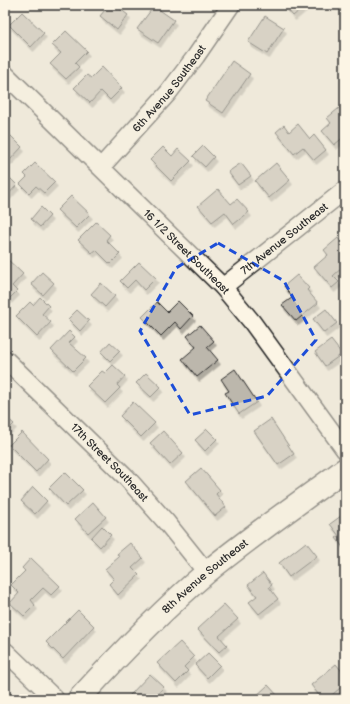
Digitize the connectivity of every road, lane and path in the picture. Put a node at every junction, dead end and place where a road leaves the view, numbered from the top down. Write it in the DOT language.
graph roads {
  1 [pos="231,5"];
  2 [pos="5,74"];
  3 [pos="101,167"];
  4 [pos="345,190"];
  5 [pos="223,287"];
  6 [pos="5,359"];
  7 [pos="345,450"];
  8 [pos="345,469"];
  9 [pos="207,572"];
  10 [pos="5,651"];
  11 [pos="55,699"];
  12 [pos="79,699"];
  1 -- 3 [label="street, 6th Avenue Southeast"];
  2 -- 3 [label="street, 16 1/2 Street Southeast"];
  3 -- 5 [label="street, 16 1/2 Street Southeast"];
  4 -- 5 [label="street, 7th Avenue Southeast"];
  5 -- 7 [label="street, 16 1/2 Street Southeast"];
  6 -- 9 [label="street, 17th Street Southeast"];
  8 -- 9 [label="street, 8th Avenue Southeast"];
  9 -- 12 [label="street, 8th Avenue Southeast"];
  10 -- 11 [label="street"];
}
